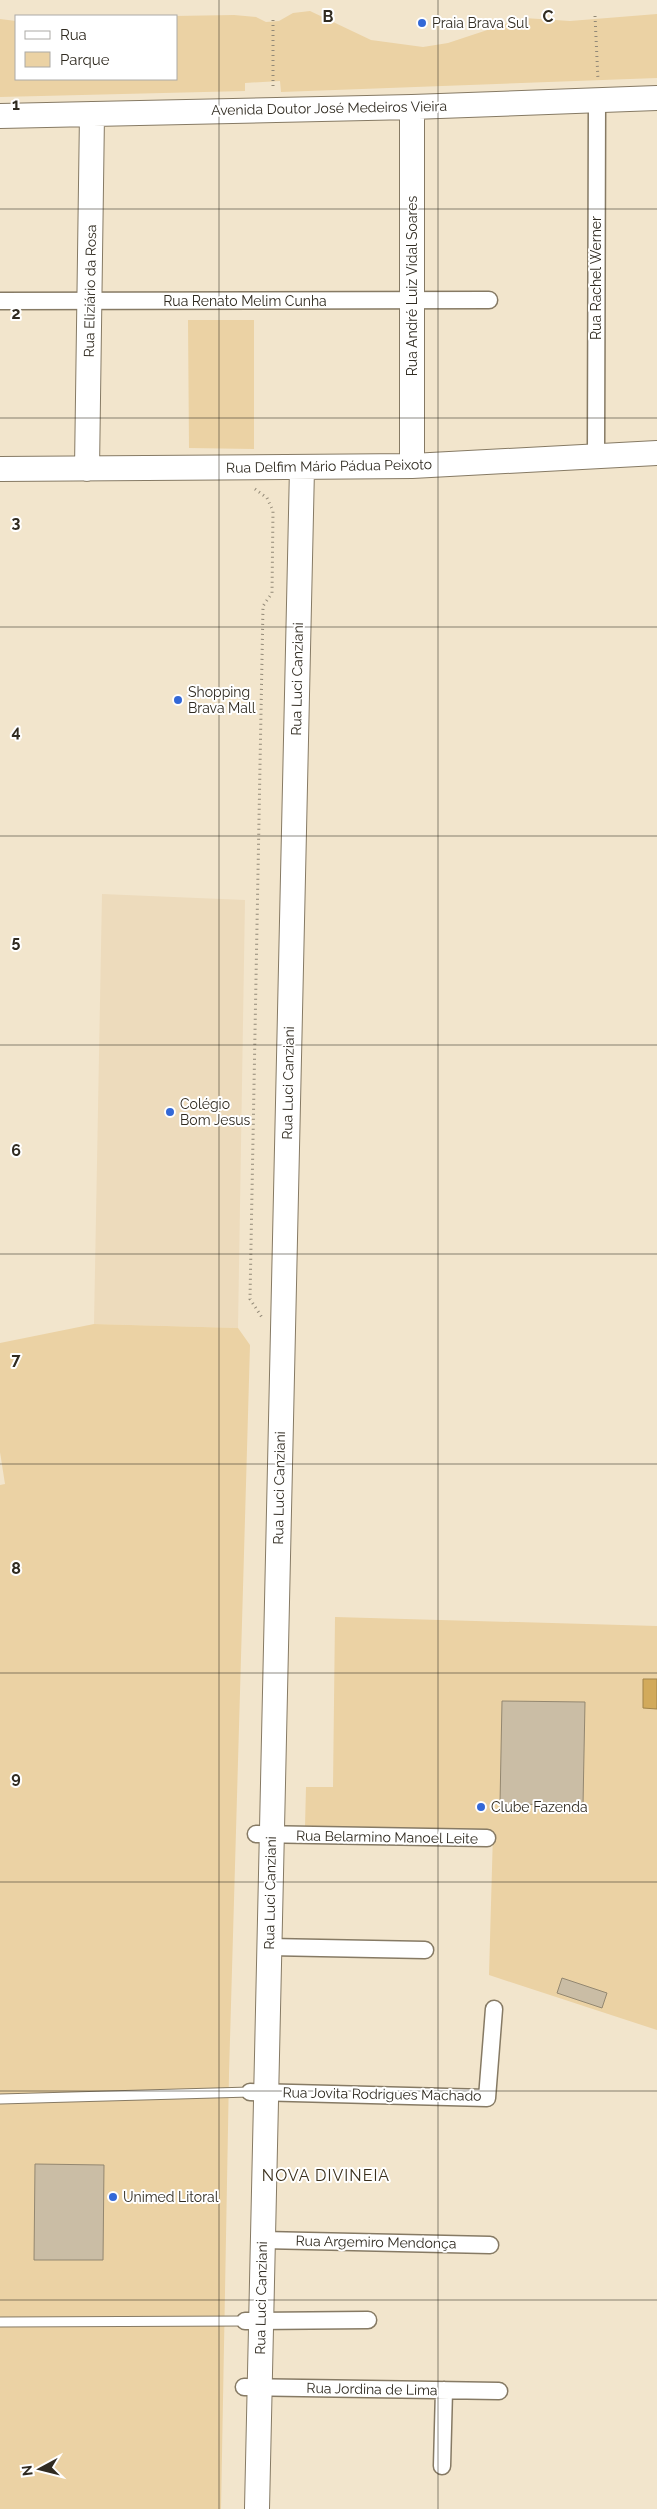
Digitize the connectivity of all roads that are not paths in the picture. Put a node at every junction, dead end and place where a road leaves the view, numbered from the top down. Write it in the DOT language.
graph roads {
  1 [pos="598,93"];
  2 [pos="657,98"];
  3 [pos="412,107"];
  4 [pos="92,114"];
  5 [pos="0,116"];
  6 [pos="411,300"];
  7 [pos="489,300"];
  8 [pos="0,301"];
  9 [pos="91,301"];
  10 [pos="657,453"];
  11 [pos="596,456"];
  12 [pos="412,466"];
  13 [pos="294,468"];
  14 [pos="0,469"];
  15 [pos="86,469"];
  16 [pos="264,1834"];
  17 [pos="487,1838"];
  18 [pos="269,1947"];
  19 [pos="425,1950"];
  20 [pos="494,2009"];
  21 [pos="258,2092"];
  22 [pos="0,2099"];
  23 [pos="263,2240"];
  24 [pos="490,2245"];
  25 [pos="368,2320"];
  26 [pos="253,2321"];
  27 [pos="0,2322"];
  28 [pos="252,2387"];
  29 [pos="444,2390"];
  30 [pos="499,2391"];
  31 [pos="442,2466"];
  32 [pos="241,2509"];
  33 [pos="257,2509"];
  1 -- 2 [label="main road, Avenida Doutor José Medeiros Vieira"];
  1 -- 3 [label="main road, Avenida Doutor José Medeiros Vieira"];
  1 -- 11 [label="street, Rua Rachel Werner"];
  3 -- 4 [label="main road, Avenida Doutor José Medeiros Vieira"];
  3 -- 6 [label="main road, Rua André Luiz Vidal Soares"];
  4 -- 5 [label="main road, Avenida Doutor José Medeiros Vieira"];
  4 -- 9 [label="main road, Rua Eliziário da Rosa"];
  6 -- 7 [label="street, Rua Renato Melim Cunha"];
  6 -- 9 [label="street, Rua Renato Melim Cunha"];
  6 -- 12 [label="main road, Rua André Luiz Vidal Soares"];
  8 -- 9 [label="street, Rua Renato Melim Cunha"];
  9 -- 15 [label="main road, Rua Eliziário da Rosa"];
  10 -- 11 [label="main road, Rua Delfim Mário Pádua Peixoto"];
  11 -- 12 [label="main road, Rua Delfim Mário Pádua Peixoto"];
  12 -- 13 [label="main road, Rua Delfim Mário Pádua Peixoto"];
  13 -- 15 [label="main road, Rua Delfim Mário Pádua Peixoto"];
  13 -- 16 [label="main road, Rua Luci Canziani"];
  13 -- 16 [label="main road, Rua Luci Canziani"];
  14 -- 15 [label="main road, Rua Delfim Mário Pádua Peixoto"];
  16 -- 17 [label="street, Rua Belarmino Manoel Leite"];
  16 -- 18 [label="main road, Rua Luci Canziani"];
  16 -- 21 [label="main road, Rua Luci Canziani"];
  18 -- 19 [label="street"];
  18 -- 21 [label="main road, Rua Luci Canziani"];
  20 -- 21 [label="street, Rua Jovita Rodrigues Machado"];
  21 -- 22 [label="lane"];
  21 -- 23 [label="main road, Rua Luci Canziani"];
  21 -- 26 [label="main road, Rua Luci Canziani"];
  23 -- 24 [label="street, Rua Argemiro Mendonça"];
  23 -- 26 [label="main road, Rua Luci Canziani"];
  25 -- 26 [label="street"];
  26 -- 27 [label="lane"];
  26 -- 28 [label="main road, Rua Luci Canziani"];
  28 -- 29 [label="street, Rua Jordina de Lima"];
  28 -- 32 [label="main road, Rua Luci Canziani"];
  28 -- 33 [label="main road, Rua Luci Canziani"];
  29 -- 30 [label="street, Rua Jordina de Lima"];
  29 -- 31 [label="street"];
}
